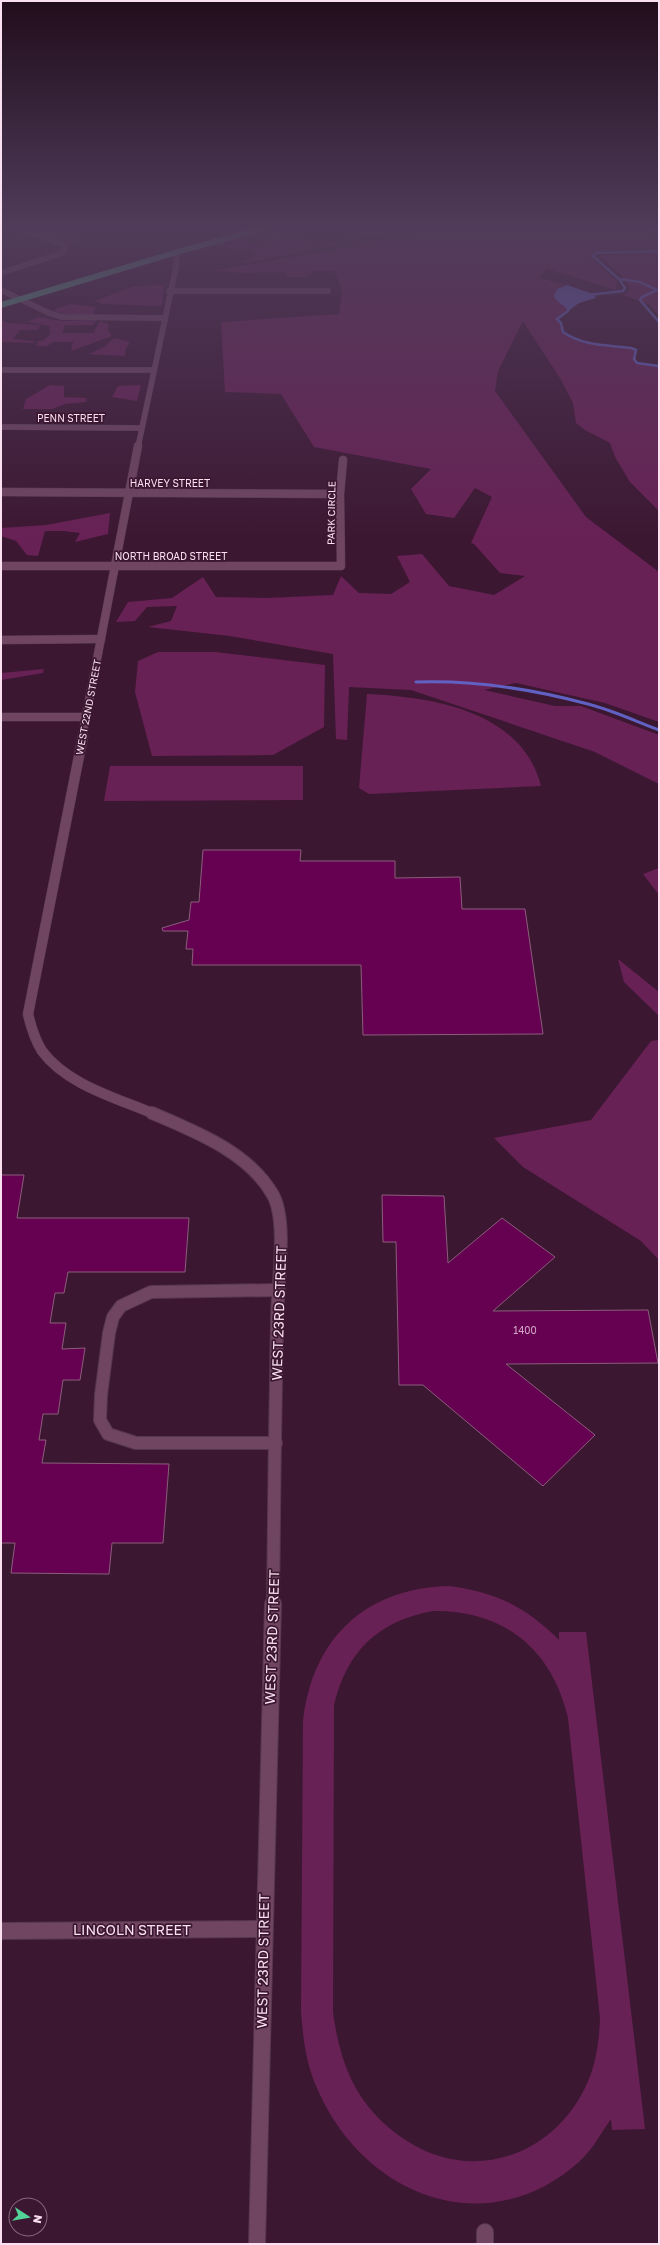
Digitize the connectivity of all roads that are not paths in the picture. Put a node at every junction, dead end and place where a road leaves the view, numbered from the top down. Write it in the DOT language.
graph roads {
  1 [pos="162,329"];
  2 [pos="1,370"];
  3 [pos="153,370"];
  4 [pos="1,428"];
  5 [pos="141,428"];
  6 [pos="343,460"];
  7 [pos="1,492"];
  8 [pos="130,492"];
  9 [pos="340,494"];
  10 [pos="1,566"];
  11 [pos="116,566"];
  12 [pos="341,566"];
  13 [pos="101,639"];
  14 [pos="1,640"];
  15 [pos="1,717"];
  16 [pos="86,717"];
  17 [pos="137,1108"];
  18 [pos="278,1290"];
  19 [pos="276,1443"];
  20 [pos="264,1929"];
  21 [pos="1,1931"];
  22 [pos="257,2244"];
  1 -- 3 [label="street, WEST 22ND STREET"];
  2 -- 3 [label="street"];
  3 -- 5 [label="street, WEST 22ND STREET"];
  4 -- 5 [label="street, PENN STREET"];
  5 -- 8 [label="street, WEST 22ND STREET"];
  6 -- 9 [label="street, PARK CIRCLE"];
  7 -- 8 [label="street, HARVEY STREET"];
  8 -- 9 [label="street, HARVEY STREET"];
  8 -- 11 [label="street, WEST 22ND STREET"];
  9 -- 12 [label="street, PARK CIRCLE"];
  10 -- 11 [label="street, NORTH BROAD STREET"];
  11 -- 12 [label="street, NORTH BROAD STREET"];
  11 -- 13 [label="street, WEST 22ND STREET"];
  13 -- 14 [label="street"];
  13 -- 16 [label="street, WEST 22ND STREET"];
  15 -- 16 [label="street"];
  16 -- 17 [label="street, WEST 22ND STREET"];
  17 -- 18 [label="street, WEST 23RD STREET"];
  18 -- 19 [label="street, WEST 23RD STREET"];
  18 -- 19 [label="street"];
  19 -- 20 [label="street, WEST 23RD STREET"];
  20 -- 21 [label="street, LINCOLN STREET"];
  20 -- 22 [label="street, WEST 23RD STREET"];
}
